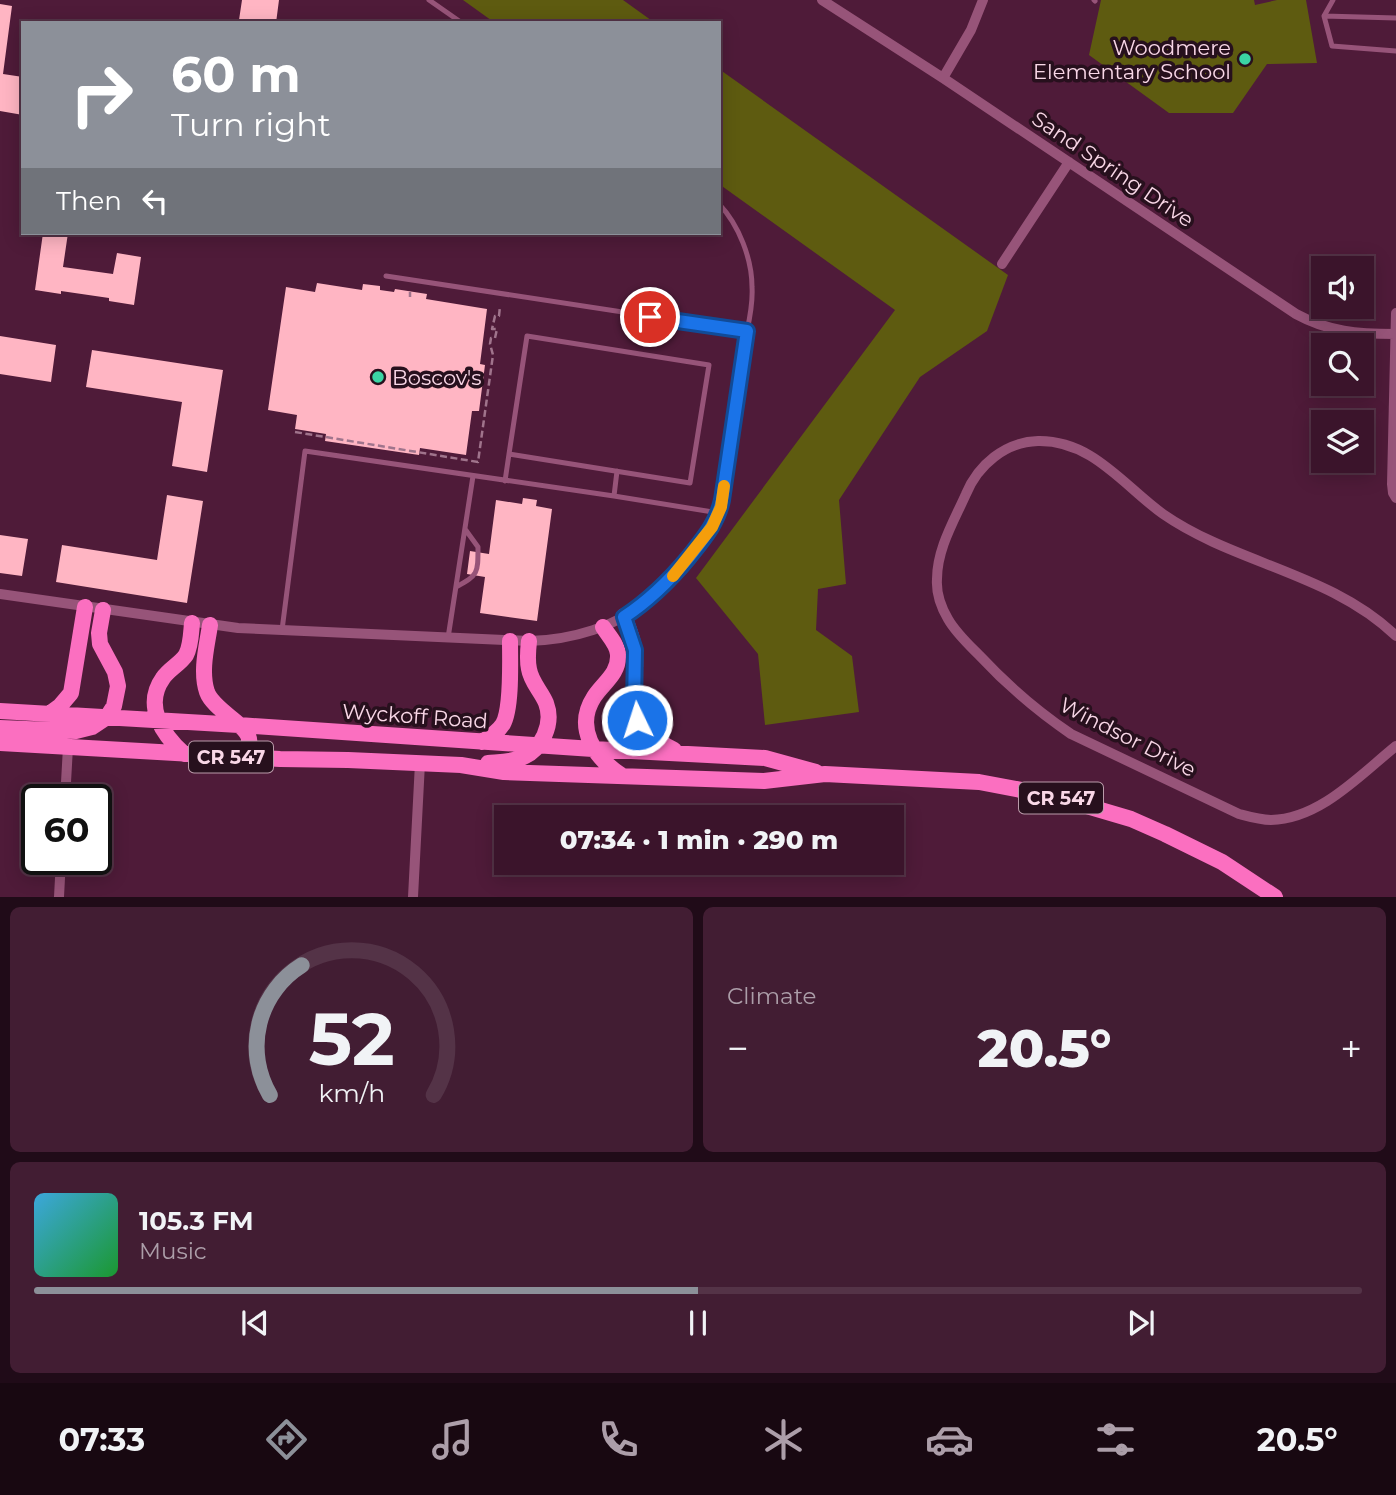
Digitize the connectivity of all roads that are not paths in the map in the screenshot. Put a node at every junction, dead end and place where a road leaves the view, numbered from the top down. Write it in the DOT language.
graph roads {
  1 [pos="429,0"];
  2 [pos="822,0"];
  3 [pos="983,0"];
  4 [pos="1334,0"];
  5 [pos="1324,16"];
  6 [pos="1396,18"];
  7 [pos="459,21"];
  8 [pos="1396,51"];
  9 [pos="943,78"];
  10 [pos="1069,162"];
  11 [pos="721,207"];
  12 [pos="1002,264"];
  13 [pos="386,276"];
  14 [pos="1396,313"];
  15 [pos="747,331"];
  16 [pos="1395,334"];
  17 [pos="509,454"];
  18 [pos="617,471"];
  19 [pos="473,476"];
  20 [pos="505,481"];
  21 [pos="614,496"];
  22 [pos="1396,498"];
  23 [pos="719,513"];
  24 [pos="465,529"];
  25 [pos="456,587"];
  26 [pos="0,594"];
  27 [pos="85,607"];
  28 [pos="103,610"];
  29 [pos="624,617"];
  30 [pos="192,623"];
  31 [pos="210,625"];
  32 [pos="603,627"];
  33 [pos="282,631"];
  34 [pos="1396,636"];
  35 [pos="448,638"];
  36 [pos="510,641"];
  37 [pos="529,641"];
  38 [pos="0,711"];
  39 [pos="49,714"];
  40 [pos="107,718"];
  41 [pos="158,720"];
  42 [pos="239,725"];
  43 [pos="0,727"];
  44 [pos="482,741"];
  45 [pos="0,743"];
  46 [pos="537,746"];
  47 [pos="1396,746"];
  48 [pos="68,747"];
  49 [pos="593,749"];
  50 [pos="679,752"];
  51 [pos="184,754"];
  52 [pos="236,757"];
  53 [pos="420,763"];
  54 [pos="461,765"];
  55 [pos="825,774"];
  56 [pos="621,775"];
  57 [pos="66,784"];
  58 [pos="60,875"];
  59 [pos="59,897"];
  60 [pos="413,897"];
  61 [pos="1275,897"];
  1 -- 7 [label="lane"];
  2 -- 9 [label="street, Sand Spring Drive"];
  3 -- 9 [label="street"];
  4 -- 5 [label="lane"];
  5 -- 6 [label="lane"];
  5 -- 8 [label="lane"];
  9 -- 10 [label="street, Sand Spring Drive"];
  10 -- 12 [label="street"];
  10 -- 16 [label="street, Sand Spring Drive"];
  11 -- 15 [label="lane"];
  13 -- 15 [label="lane"];
  14 -- 16 [label="street"];
  15 -- 23 [label="street"];
  16 -- 22 [label="street"];
  17 -- 18 [label="lane"];
  17 -- 18 [label="lane"];
  17 -- 20 [label="lane"];
  18 -- 21 [label="lane"];
  19 -- 20 [label="lane"];
  19 -- 24 [label="lane"];
  19 -- 33 [label="lane"];
  20 -- 21 [label="lane"];
  21 -- 23 [label="lane"];
  23 -- 29 [label="street"];
  24 -- 25 [label="lane"];
  24 -- 25 [label="lane"];
  25 -- 35 [label="lane"];
  26 -- 27 [label="street"];
  27 -- 28 [label="street"];
  27 -- 39 [label="main road"];
  28 -- 30 [label="street"];
  28 -- 40 [label="main road"];
  29 -- 32 [label="street"];
  29 -- 50 [label="main road"];
  30 -- 31 [label="street"];
  30 -- 41 [label="main road"];
  31 -- 33 [label="street"];
  31 -- 42 [label="main road"];
  32 -- 37 [label="street"];
  32 -- 49 [label="main road"];
  33 -- 35 [label="street"];
  34 -- 47 [label="street, Windsor Drive"];
  35 -- 36 [label="street"];
  36 -- 37 [label="street"];
  36 -- 44 [label="main road"];
  37 -- 46 [label="main road"];
  38 -- 39 [label="main road, Wyckoff Road / CR 547"];
  39 -- 40 [label="main road, Wyckoff Road / CR 547"];
  40 -- 41 [label="main road, Wyckoff Road / CR 547"];
  40 -- 43 [label="main road"];
  41 -- 42 [label="main road, Wyckoff Road / CR 547"];
  41 -- 51 [label="main road"];
  42 -- 44 [label="main road, Wyckoff Road / CR 547"];
  42 -- 52 [label="main road"];
  44 -- 46 [label="main road, Wyckoff Road / CR 547"];
  45 -- 48 [label="main road, Wyckoff Road / CR 547"];
  46 -- 49 [label="main road, Wyckoff Road / CR 547"];
  46 -- 54 [label="main road"];
  48 -- 51 [label="main road, Wyckoff Road / CR 547"];
  48 -- 57 [label="street"];
  49 -- 50 [label="main road, Wyckoff Road / CR 547"];
  49 -- 56 [label="main road"];
  50 -- 55 [label="main road, Wyckoff Road / CR 547"];
  51 -- 52 [label="main road, Wyckoff Road / CR 547"];
  52 -- 53 [label="main road, Wyckoff Road / CR 547"];
  53 -- 54 [label="main road, Wyckoff Road / CR 547"];
  53 -- 60 [label="street"];
  54 -- 56 [label="main road, Wyckoff Road / CR 547"];
  55 -- 56 [label="main road, Wyckoff Road / CR 547"];
  55 -- 61 [label="main road, Wyckoff Road / CR 547"];
  58 -- 59 [label="street"];
}
